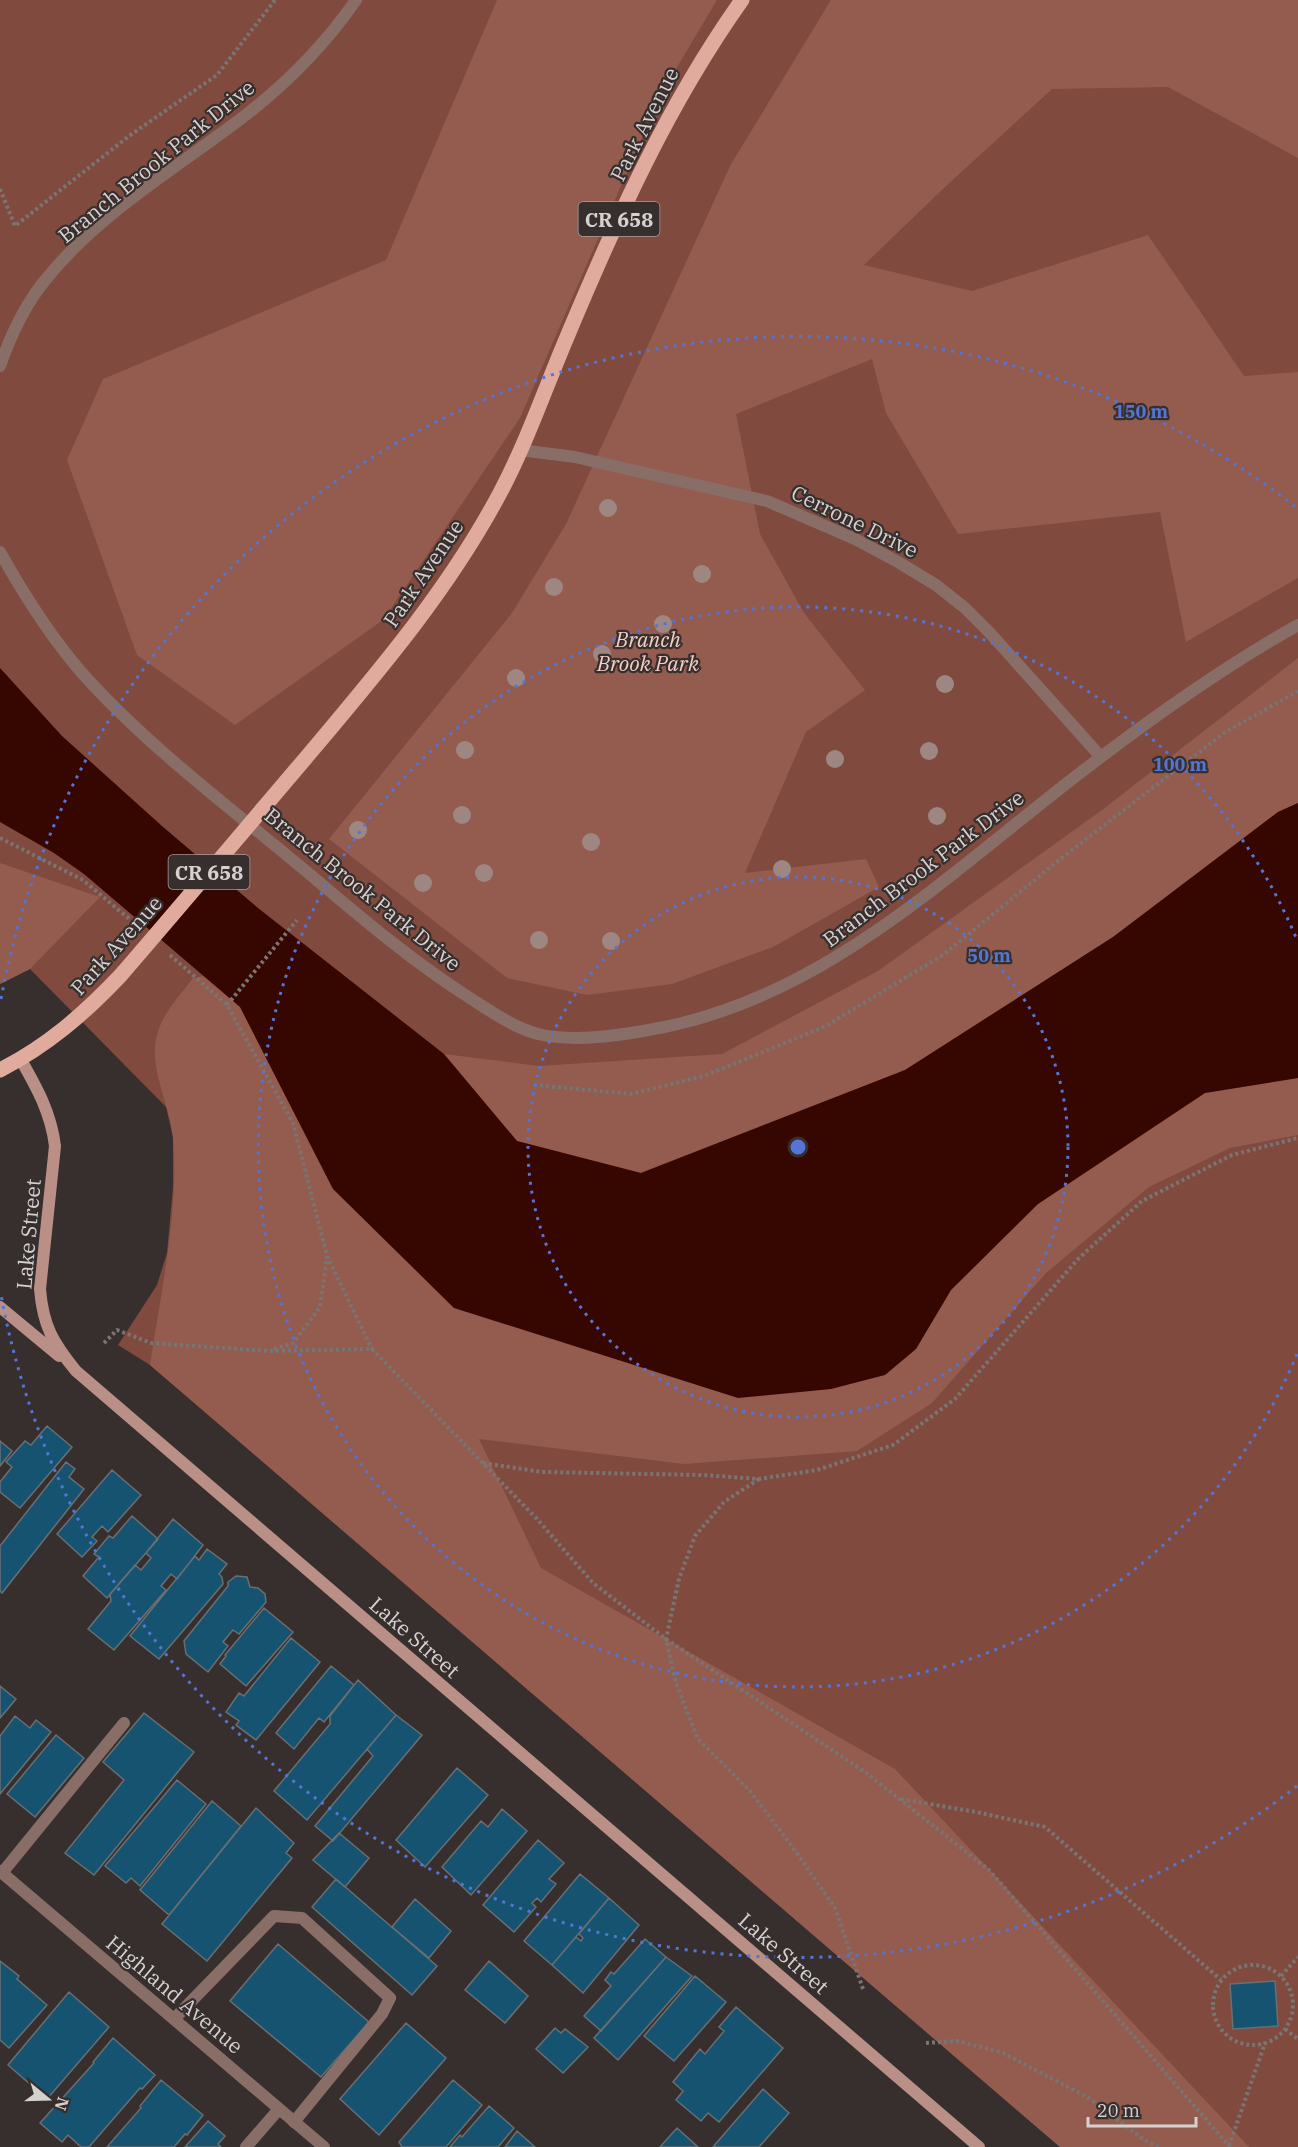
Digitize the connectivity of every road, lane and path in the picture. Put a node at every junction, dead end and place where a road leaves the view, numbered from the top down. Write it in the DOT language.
graph roads {
  1 [pos="275,0"];
  2 [pos="356,0"];
  3 [pos="742,0"];
  4 [pos="0,189"];
  5 [pos="0,366"];
  6 [pos="520,450"];
  7 [pos="0,552"];
  8 [pos="1298,625"];
  9 [pos="1298,692"];
  10 [pos="1101,757"];
  11 [pos="0,838"];
  12 [pos="297,920"];
  13 [pos="137,927"];
  14 [pos="164,950"];
  15 [pos="227,1005"];
  16 [pos="21,1060"];
  17 [pos="0,1070"];
  18 [pos="534,1086"];
  19 [pos="1298,1138"];
  20 [pos="327,1256"];
  21 [pos="0,1306"];
  22 [pos="104,1343"];
  23 [pos="372,1349"];
  24 [pos="269,1351"];
  25 [pos="76,1371"];
  26 [pos="482,1463"];
  27 [pos="759,1479"];
  28 [pos="666,1638"];
  29 [pos="124,1723"];
  30 [pos="900,1799"];
  31 [pos="1,1872"];
  32 [pos="1298,1957"];
  33 [pos="1281,1976"];
  34 [pos="1221,1980"];
  35 [pos="863,1989"];
  36 [pos="174,2019"];
  37 [pos="1286,2029"];
  38 [pos="1298,2039"];
  39 [pos="926,2043"];
  40 [pos="1265,2043"];
  41 [pos="279,2109"];
  42 [pos="294,2121"];
  43 [pos="1229,2146"];
  44 [pos="246,2147"];
  45 [pos="324,2147"];
  46 [pos="979,2147"];
  47 [pos="1160,2147"];
  1 -- 4 [label="path"];
  2 -- 5 [label="street, Branch Brook Park Drive"];
  3 -- 6 [label="main road, Park Avenue / CR 658"];
  6 -- 10 [label="street, Cerrone Drive"];
  6 -- 16 [label="main road, Park Avenue / CR 658"];
  7 -- 10 [label="street, Branch Brook Park Drive"];
  8 -- 10 [label="street, Branch Brook Park Drive"];
  9 -- 18 [label="path"];
  11 -- 13 [label="path"];
  12 -- 15 [label="path"];
  14 -- 15 [label="path"];
  15 -- 20 [label="path"];
  16 -- 17 [label="main road, Park Avenue / CR 658"];
  16 -- 25 [label="street, Lake Street"];
  19 -- 27 [label="path"];
  20 -- 23 [label="path"];
  20 -- 24 [label="path"];
  21 -- 25 [label="street"];
  22 -- 24 [label="path"];
  23 -- 24 [label="path"];
  23 -- 26 [label="path"];
  25 -- 46 [label="street, Lake Street"];
  26 -- 27 [label="path"];
  26 -- 28 [label="path"];
  27 -- 28 [label="path"];
  28 -- 30 [label="path"];
  28 -- 35 [label="path"];
  29 -- 31 [label="street"];
  30 -- 34 [label="path"];
  30 -- 43 [label="path"];
  31 -- 36 [label="street, Highland Avenue"];
  32 -- 33 [label="path"];
  33 -- 34 [label="path"];
  33 -- 37 [label="path"];
  34 -- 40 [label="path"];
  36 -- 41 [label="street, Highland Avenue"];
  36 -- 42 [label="street"];
  37 -- 38 [label="path"];
  37 -- 40 [label="path"];
  39 -- 47 [label="path"];
  40 -- 43 [label="path"];
  41 -- 42 [label="street, Highland Avenue"];
  41 -- 44 [label="street"];
  42 -- 45 [label="street, Highland Avenue"];
}
